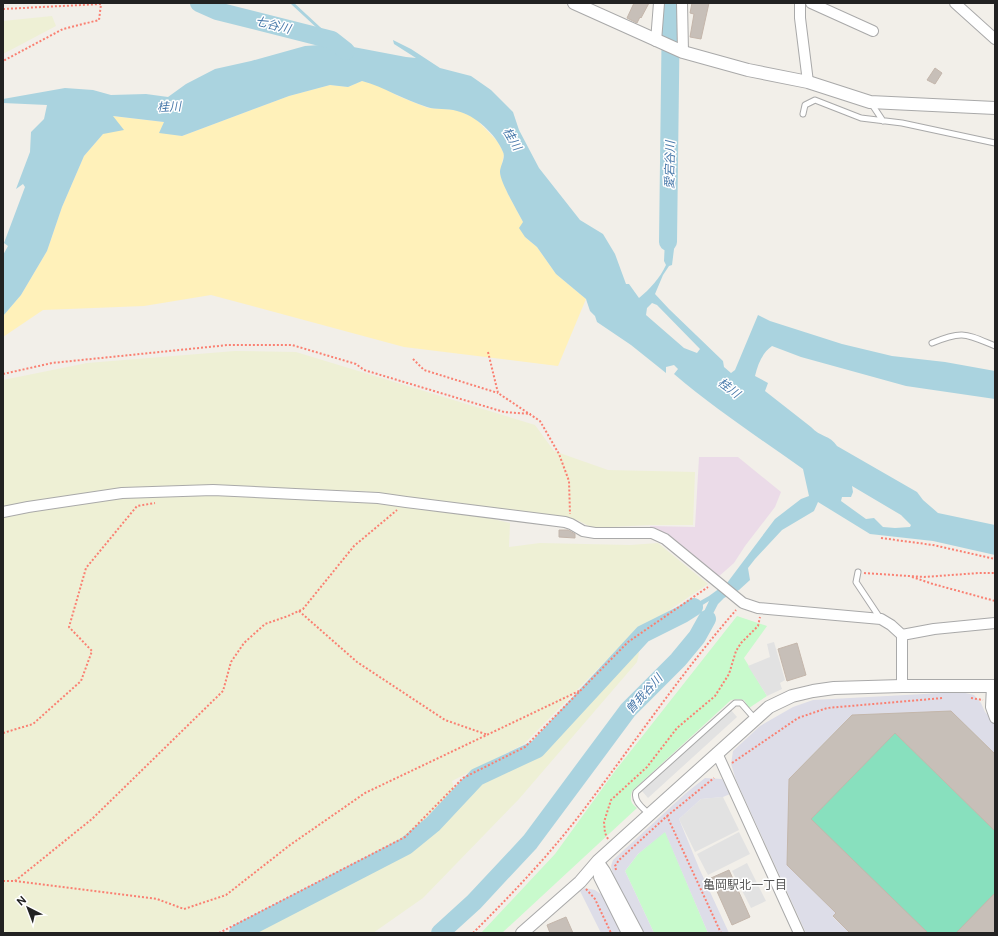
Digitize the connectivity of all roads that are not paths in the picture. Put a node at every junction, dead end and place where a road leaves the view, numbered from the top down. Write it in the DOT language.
graph roads {
  1 [pos="574,3"];
  2 [pos="659,3"];
  3 [pos="682,3"];
  4 [pos="800,3"];
  5 [pos="811,3"];
  6 [pos="955,3"];
  7 [pos="873,32"];
  8 [pos="995,39"];
  9 [pos="660,42"];
  10 [pos="681,52"];
  11 [pos="808,82"];
  12 [pos="870,102"];
  13 [pos="995,108"];
  14 [pos="804,114"];
  15 [pos="883,121"];
  16 [pos="995,143"];
  17 [pos="932,343"];
  18 [pos="995,346"];
  19 [pos="3,512"];
  20 [pos="858,572"];
  21 [pos="881,619"];
  22 [pos="995,623"];
  23 [pos="902,635"];
  24 [pos="902,686"];
  25 [pos="994,686"];
  26 [pos="995,718"];
  27 [pos="755,719"];
  28 [pos="717,753"];
  29 [pos="650,814"];
  30 [pos="598,861"];
  31 [pos="523,933"];
  32 [pos="627,933"];
  33 [pos="638,933"];
  34 [pos="799,933"];
  1 -- 9 [label="street"];
  2 -- 9 [label="street"];
  3 -- 10 [label="street"];
  4 -- 11 [label="street"];
  5 -- 7 [label="street"];
  6 -- 8 [label="street"];
  9 -- 10 [label="street"];
  10 -- 11 [label="street"];
  11 -- 12 [label="street"];
  12 -- 13 [label="street"];
  12 -- 15 [label="lane"];
  14 -- 15 [label="lane"];
  15 -- 16 [label="lane"];
  17 -- 18 [label="lane"];
  19 -- 21 [label="street"];
  20 -- 21 [label="lane"];
  21 -- 23 [label="street"];
  22 -- 23 [label="street"];
  23 -- 24 [label="street"];
  24 -- 25 [label="street"];
  24 -- 27 [label="street"];
  25 -- 26 [label="street"];
  27 -- 28 [label="street"];
  27 -- 29 [label="lane"];
  28 -- 29 [label="street"];
  28 -- 34 [label="street"];
  29 -- 30 [label="street"];
  30 -- 31 [label="street"];
  30 -- 32 [label="street"];
  30 -- 33 [label="street"];
}
